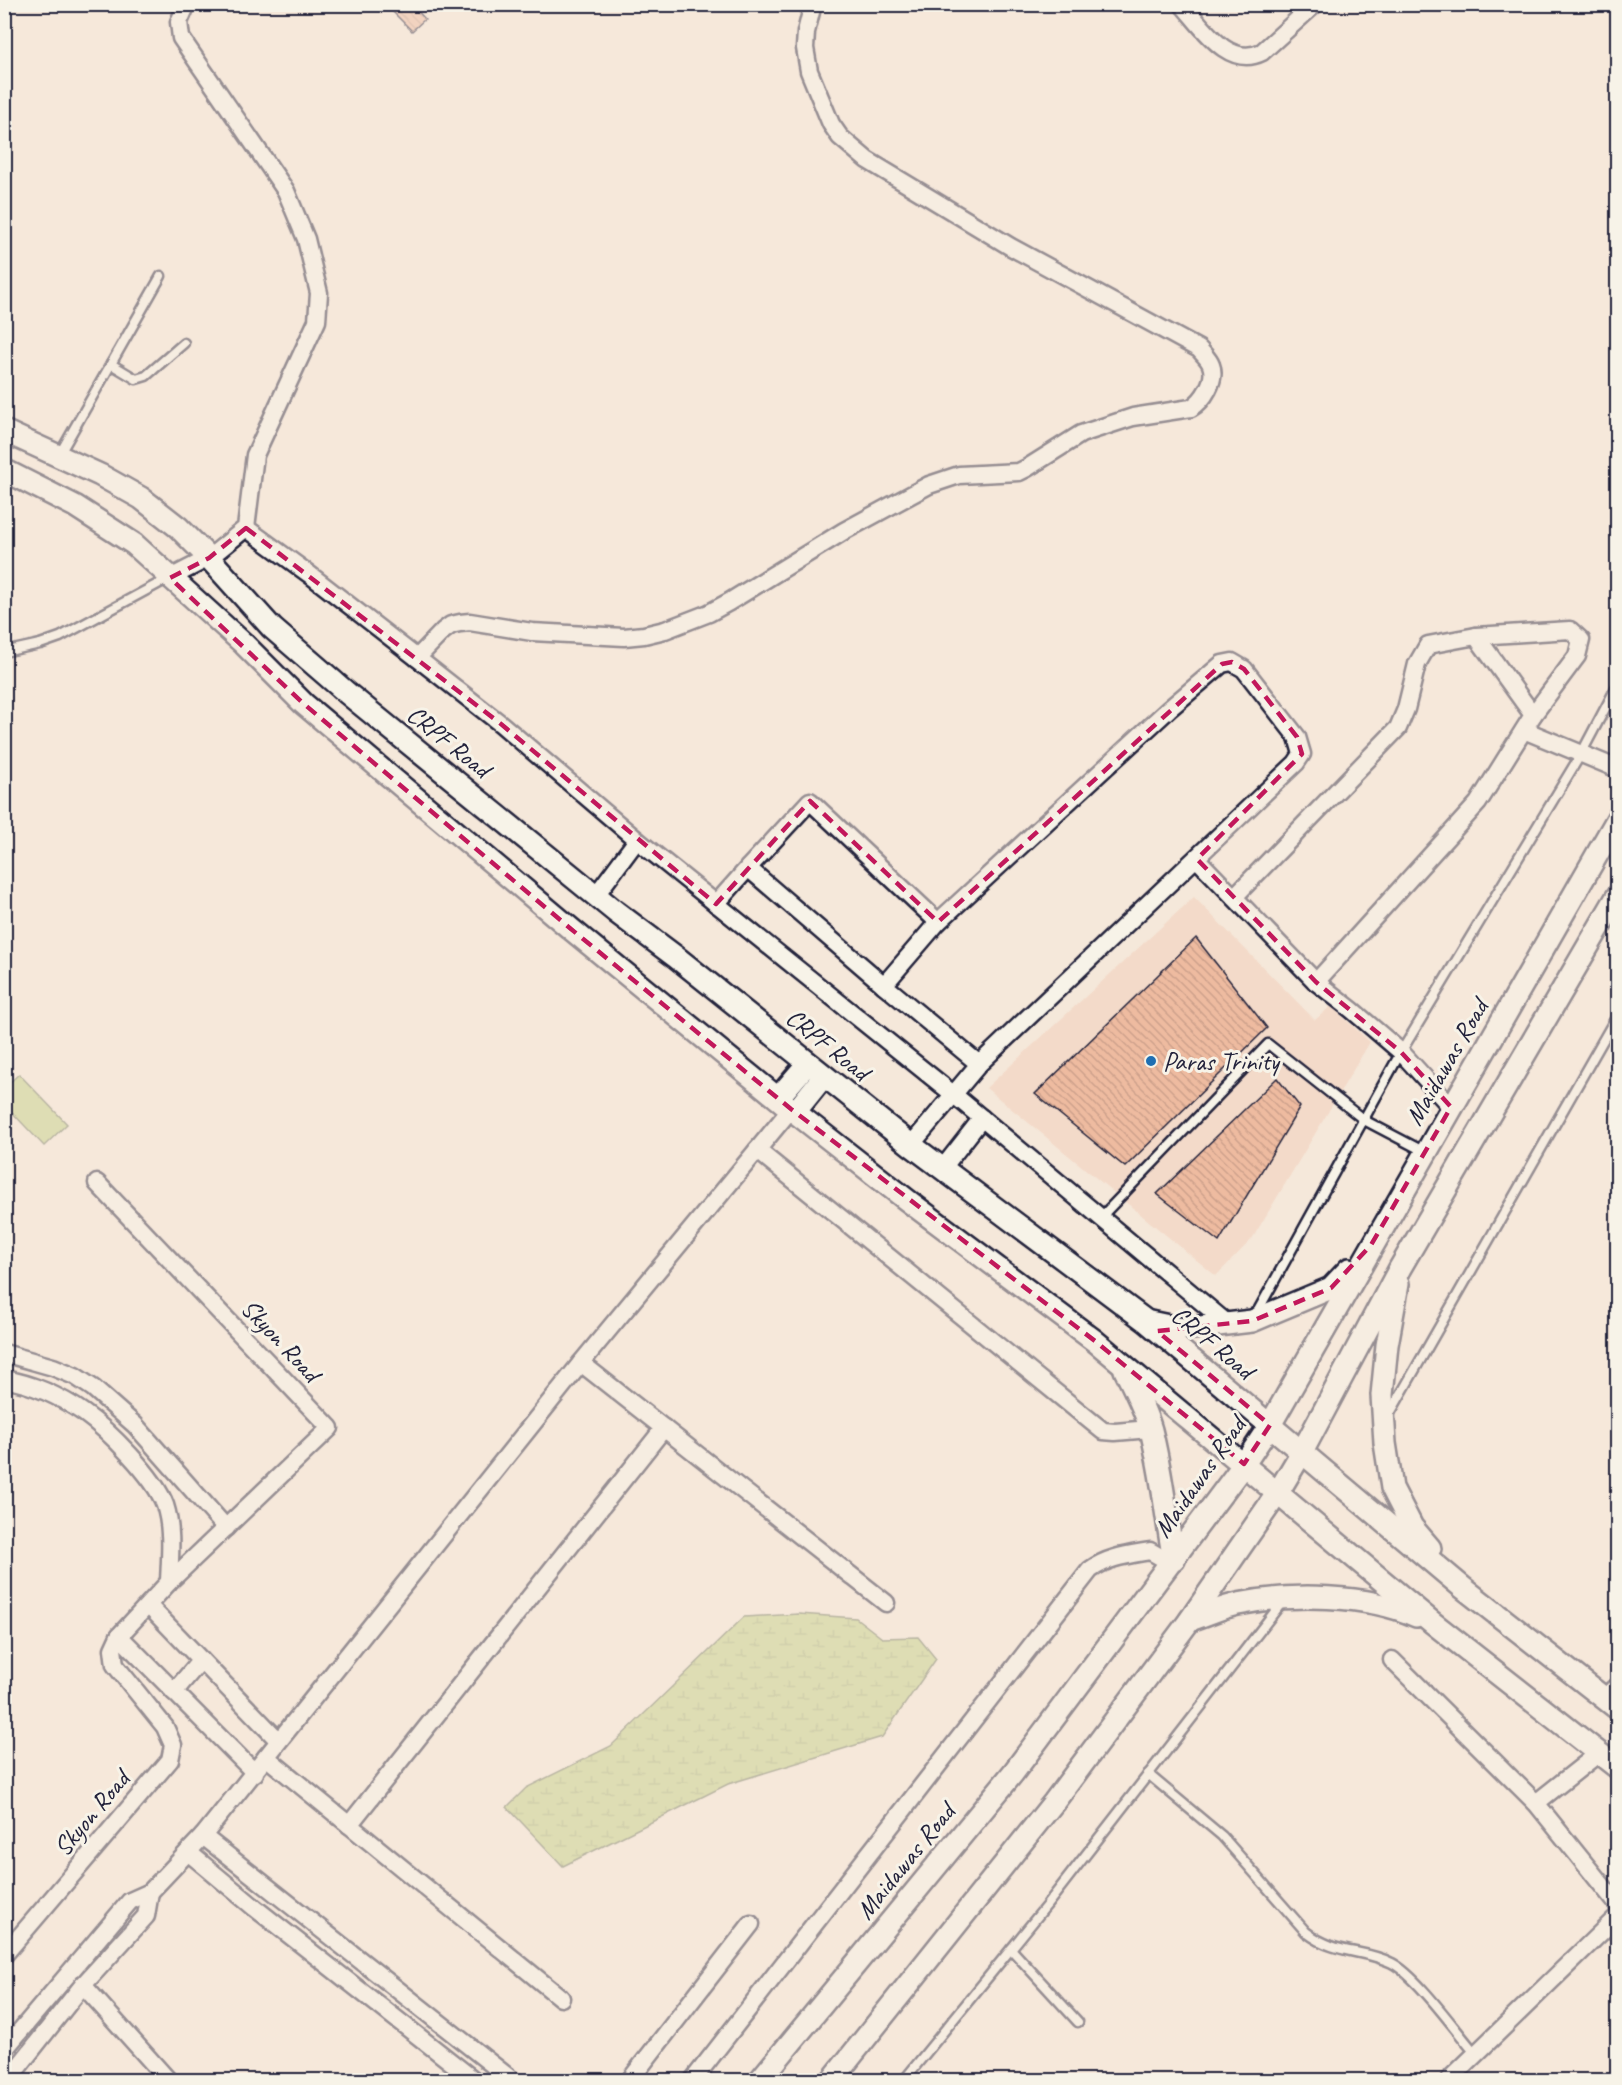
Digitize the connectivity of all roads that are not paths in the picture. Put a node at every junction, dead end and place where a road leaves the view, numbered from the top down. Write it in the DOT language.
graph roads {
  1 [pos="173,4"];
  2 [pos="188,4"];
  3 [pos="813,4"];
  4 [pos="1182,4"];
  5 [pos="1315,4"];
  6 [pos="179,22"];
  7 [pos="161,276"];
  8 [pos="184,343"];
  9 [pos="111,364"];
  10 [pos="4,431"];
  11 [pos="58,456"];
  12 [pos="4,470"];
  13 [pos="246,528"];
  14 [pos="210,558"];
  15 [pos="170,578"];
  16 [pos="1476,636"];
  17 [pos="4,652"];
  18 [pos="417,658"];
  19 [pos="1617,684"];
  20 [pos="1533,716"];
  21 [pos="1524,730"];
  22 [pos="1581,754"];
  23 [pos="1617,769"];
  24 [pos="1617,818"];
  25 [pos="637,840"];
  26 [pos="1197,859"];
  27 [pos="748,868"];
  28 [pos="596,895"];
  29 [pos="1617,895"];
  30 [pos="1234,897"];
  31 [pos="716,904"];
  32 [pos="938,922"];
  33 [pos="1316,982"];
  34 [pos="884,985"];
  35 [pos="1617,1014"];
  36 [pos="1401,1052"];
  37 [pos="979,1064"];
  38 [pos="816,1069"];
  39 [pos="953,1094"];
  40 [pos="788,1106"];
  41 [pos="1451,1107"];
  42 [pos="982,1118"];
  43 [pos="1364,1120"];
  44 [pos="911,1145"];
  45 [pos="757,1150"];
  46 [pos="1425,1152"];
  47 [pos="942,1169"];
  48 [pos="98,1183"];
  49 [pos="1101,1217"];
  50 [pos="1371,1245"];
  51 [pos="1400,1268"];
  52 [pos="1252,1320"];
  53 [pos="1146,1322"];
  54 [pos="1228,1324"];
  55 [pos="4,1353"];
  56 [pos="581,1363"];
  57 [pos="1122,1363"];
  58 [pos="4,1379"];
  59 [pos="1384,1424"];
  60 [pos="1270,1425"];
  61 [pos="664,1428"];
  62 [pos="1150,1429"];
  63 [pos="1302,1452"];
  64 [pos="1244,1464"];
  65 [pos="1277,1494"];
  66 [pos="226,1528"];
  67 [pos="1172,1562"];
  68 [pos="169,1582"];
  69 [pos="1462,1587"];
  70 [pos="1285,1598"];
  71 [pos="886,1603"];
  72 [pos="148,1605"];
  73 [pos="1190,1620"];
  74 [pos="1433,1623"];
  75 [pos="119,1636"];
  76 [pos="201,1660"];
  77 [pos="1392,1660"];
  78 [pos="174,1692"];
  79 [pos="1613,1698"];
  80 [pos="278,1740"];
  81 [pos="1599,1753"];
  82 [pos="266,1757"];
  83 [pos="1617,1768"];
  84 [pos="255,1773"];
  85 [pos="1148,1774"];
  86 [pos="1536,1803"];
  87 [pos="349,1825"];
  88 [pos="203,1836"];
  89 [pos="188,1852"];
  90 [pos="150,1892"];
  91 [pos="1617,1905"];
  92 [pos="1617,1916"];
  93 [pos="751,1923"];
  94 [pos="1011,1948"];
  95 [pos="4,1955"];
  96 [pos="83,1985"];
  97 [pos="561,1998"];
  98 [pos="1078,2022"];
  99 [pos="4,2050"];
  100 [pos="1476,2054"];
  101 [pos="8,2080"];
  102 [pos="168,2080"];
  103 [pos="474,2080"];
  104 [pos="512,2080"];
  105 [pos="630,2080"];
  106 [pos="693,2080"];
  107 [pos="760,2080"];
  108 [pos="832,2080"];
  109 [pos="904,2080"];
  110 [pos="1449,2080"];
  1 -- 6 [label="street"];
  2 -- 6 [label="street"];
  3 -- 18 [label="street"];
  4 -- 5 [label="street"];
  6 -- 13 [label="street"];
  7 -- 9 [label="lane"];
  8 -- 9 [label="lane"];
  9 -- 11 [label="lane"];
  10 -- 11 [label="street, CRPF Road"];
  11 -- 14 [label="street, CRPF Road"];
  12 -- 15 [label="street"];
  13 -- 14 [label="street"];
  13 -- 18 [label="street"];
  14 -- 15 [label="street"];
  14 -- 28 [label="street, CRPF Road"];
  15 -- 17 [label="lane"];
  15 -- 40 [label="street"];
  16 -- 20 [label="street"];
  16 -- 20 [label="street"];
  16 -- 30 [label="street"];
  18 -- 25 [label="street"];
  19 -- 22 [label="lane"];
  20 -- 21 [label="street"];
  21 -- 22 [label="street"];
  21 -- 33 [label="street"];
  22 -- 23 [label="street"];
  22 -- 36 [label="lane"];
  24 -- 41 [label="street, Maidawas Road"];
  25 -- 28 [label="street"];
  25 -- 31 [label="street"];
  26 -- 30 [label="street"];
  26 -- 32 [label="street"];
  26 -- 37 [label="street"];
  27 -- 31 [label="street"];
  27 -- 32 [label="street"];
  27 -- 34 [label="street"];
  28 -- 38 [label="street, CRPF Road"];
  29 -- 51 [label="street"];
  30 -- 33 [label="street"];
  31 -- 39 [label="street"];
  32 -- 34 [label="street"];
  33 -- 36 [label="street"];
  34 -- 37 [label="street"];
  35 -- 59 [label="lane"];
  36 -- 41 [label="street"];
  36 -- 43 [label="lane"];
  37 -- 39 [label="street"];
  38 -- 40 [label="street"];
  38 -- 44 [label="street, CRPF Road"];
  39 -- 42 [label="street"];
  39 -- 44 [label="street"];
  40 -- 45 [label="street"];
  40 -- 57 [label="street"];
  41 -- 46 [label="street, Maidawas Road"];
  42 -- 47 [label="street"];
  42 -- 49 [label="street"];
  43 -- 46 [label="lane"];
  43 -- 49 [label="lane"];
  43 -- 52 [label="lane"];
  44 -- 47 [label="street, CRPF Road"];
  45 -- 56 [label="street"];
  45 -- 62 [label="street"];
  46 -- 50 [label="street, Maidawas Road"];
  47 -- 53 [label="street, CRPF Road"];
  48 -- 66 [label="street, Skyon Road"];
  49 -- 54 [label="street"];
  50 -- 52 [label="street"];
  50 -- 60 [label="street, Maidawas Road"];
  51 -- 59 [label="street"];
  51 -- 63 [label="street"];
  52 -- 54 [label="street"];
  53 -- 54 [label="street"];
  53 -- 60 [label="street, CRPF Road"];
  55 -- 66 [label="street"];
  56 -- 61 [label="street"];
  56 -- 80 [label="street"];
  57 -- 62 [label="street"];
  57 -- 64 [label="street"];
  58 -- 68 [label="street"];
  59 -- 69 [label="street"];
  60 -- 63 [label="street, CRPF Road"];
  60 -- 64 [label="street, Maidawas Road"];
  61 -- 71 [label="street"];
  61 -- 87 [label="street"];
  62 -- 67 [label="street"];
  63 -- 65 [label="street"];
  63 -- 69 [label="street, CRPF Road"];
  64 -- 65 [label="street"];
  64 -- 67 [label="street, Maidawas Road"];
  65 -- 73 [label="street"];
  65 -- 74 [label="street"];
  66 -- 68 [label="street, Skyon Road"];
  67 -- 106 [label="street"];
  67 -- 107 [label="street, Maidawas Road"];
  68 -- 72 [label="street, Skyon Road"];
  69 -- 79 [label="street, CRPF Road"];
  70 -- 73 [label="street"];
  70 -- 74 [label="street"];
  70 -- 85 [label="lane"];
  72 -- 75 [label="street, Skyon Road"];
  72 -- 76 [label="street"];
  73 -- 108 [label="street"];
  74 -- 81 [label="street"];
  75 -- 78 [label="street"];
  75 -- 95 [label="street, Skyon Road"];
  76 -- 78 [label="street"];
  76 -- 80 [label="street"];
  77 -- 86 [label="street"];
  78 -- 84 [label="street"];
  80 -- 82 [label="street"];
  81 -- 83 [label="street"];
  81 -- 86 [label="street"];
  82 -- 84 [label="street"];
  82 -- 87 [label="street"];
  84 -- 88 [label="street"];
  85 -- 94 [label="lane"];
  85 -- 100 [label="lane"];
  86 -- 91 [label="street"];
  87 -- 97 [label="street"];
  88 -- 89 [label="street"];
  88 -- 104 [label="street"];
  89 -- 90 [label="street"];
  89 -- 103 [label="street"];
  90 -- 96 [label="street"];
  90 -- 99 [label="street"];
  92 -- 100 [label="street"];
  93 -- 105 [label="street"];
  94 -- 98 [label="lane"];
  94 -- 109 [label="lane"];
  96 -- 101 [label="street"];
  96 -- 102 [label="street"];
  100 -- 110 [label="street"];
}
